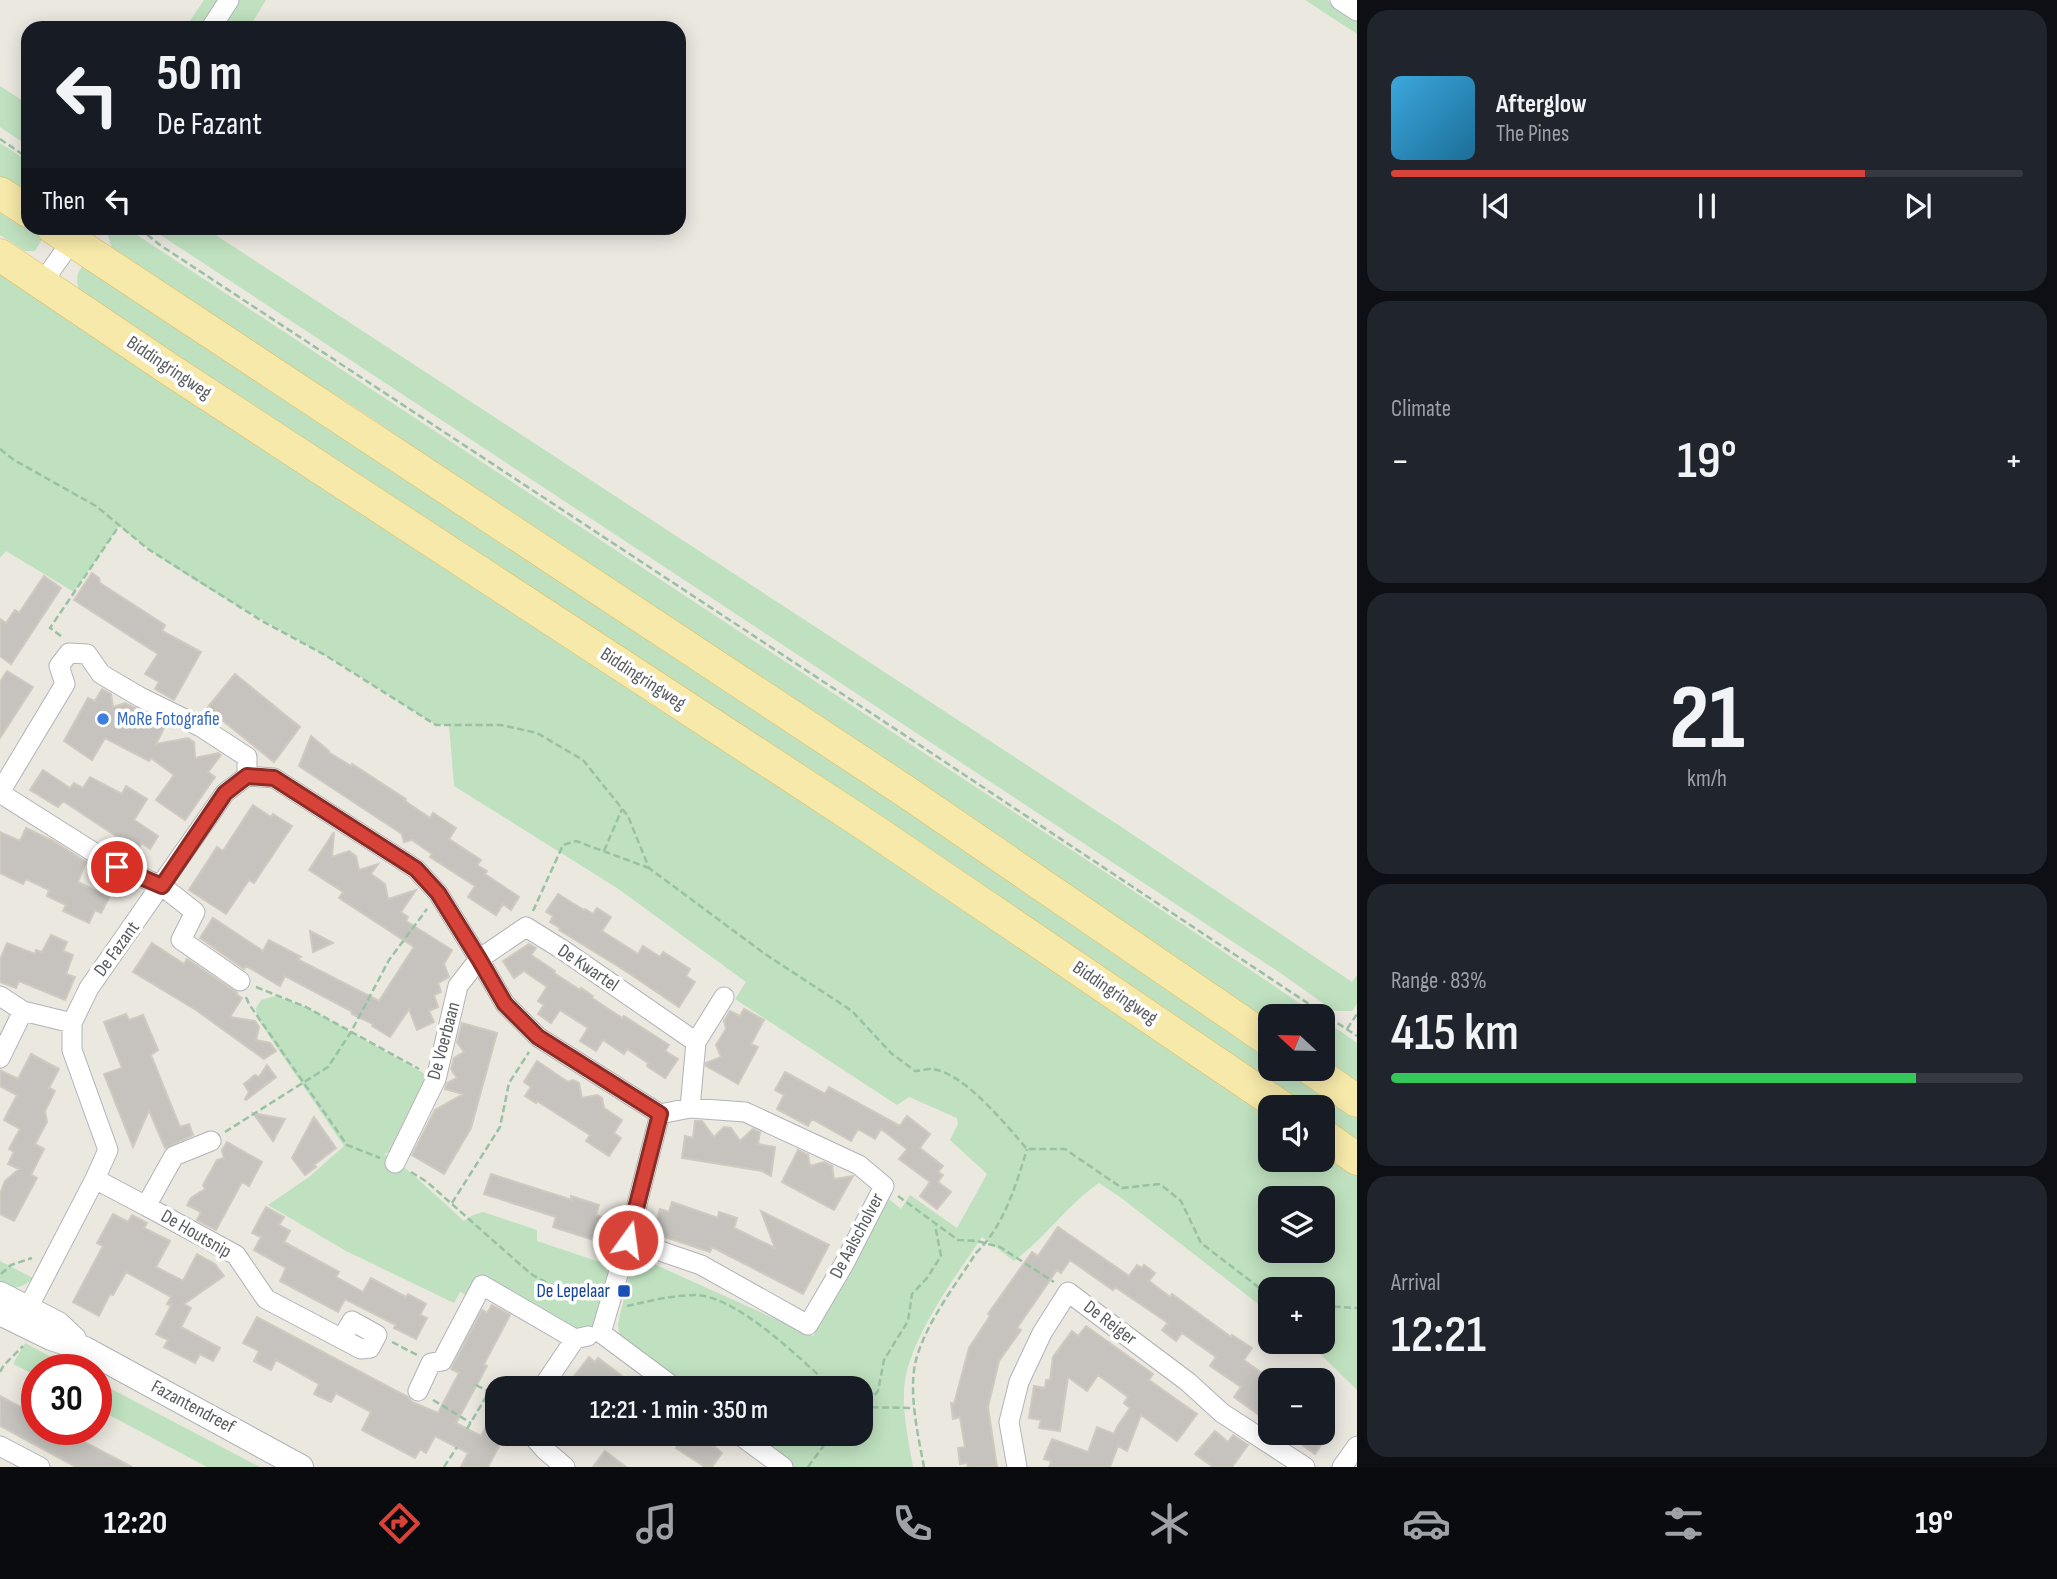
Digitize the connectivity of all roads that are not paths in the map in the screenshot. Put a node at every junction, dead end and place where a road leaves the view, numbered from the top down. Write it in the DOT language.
graph roads {
  1 [pos="229,0"];
  2 [pos="1340,0"];
  3 [pos="1357,11"];
  4 [pos="216,21"];
  5 [pos="0,193"];
  6 [pos="21,206"];
  7 [pos="67,235"];
  8 [pos="73,235"];
  9 [pos="0,255"];
  10 [pos="42,283"];
  11 [pos="247,776"];
  12 [pos="0,793"];
  13 [pos="162,886"];
  14 [pos="479,959"];
  15 [pos="240,981"];
  16 [pos="0,996"];
  17 [pos="724,997"];
  18 [pos="23,1011"];
  19 [pos="72,1023"];
  20 [pos="1258,1033"];
  21 [pos="696,1042"];
  22 [pos="0,1058"];
  23 [pos="1330,1082"];
  24 [pos="1264,1095"];
  25 [pos="1357,1101"];
  26 [pos="690,1108"];
  27 [pos="660,1114"];
  28 [pos="211,1141"];
  29 [pos="1335,1143"];
  30 [pos="1357,1158"];
  31 [pos="395,1163"];
  32 [pos="95,1179"];
  33 [pos="146,1206"];
  34 [pos="628,1240"];
  35 [pos="0,1294"];
  36 [pos="0,1313"];
  37 [pos="26,1325"];
  38 [pos="601,1333"];
  39 [pos="342,1338"];
  40 [pos="575,1339"];
  41 [pos="549,1376"];
  42 [pos="660,1376"];
  43 [pos="418,1391"];
  44 [pos="0,1446"];
  45 [pos="541,1446"];
  46 [pos="755,1446"];
  47 [pos="1357,1446"];
  48 [pos="40,1467"];
  49 [pos="301,1467"];
  50 [pos="565,1467"];
  51 [pos="783,1467"];
  52 [pos="1017,1467"];
  53 [pos="1305,1467"];
  54 [pos="1342,1467"];
  1 -- 4 [label="street"];
  2 -- 3 [label="street"];
  5 -- 6 [label="main road"];
  7 -- 10 [label="street"];
  8 -- 20 [label="main road"];
  9 -- 10 [label="main road, Biddingringweg"];
  10 -- 24 [label="main road, Biddingringweg"];
  11 -- 12 [label="street"];
  11 -- 13 [label="street, De Fazant"];
  11 -- 14 [label="street"];
  12 -- 13 [label="street"];
  13 -- 15 [label="street"];
  13 -- 19 [label="street, De Fazant"];
  14 -- 21 [label="street, De Kwartel"];
  14 -- 27 [label="street"];
  14 -- 31 [label="street, De Voerbaan"];
  16 -- 18 [label="street"];
  17 -- 21 [label="street"];
  18 -- 19 [label="street"];
  18 -- 22 [label="street"];
  19 -- 32 [label="street"];
  21 -- 26 [label="street"];
  23 -- 25 [label="main road"];
  26 -- 27 [label="street, De Aalscholver"];
  26 -- 34 [label="street, De Aalscholver"];
  27 -- 34 [label="street"];
  28 -- 33 [label="street, De Houtsnip"];
  29 -- 30 [label="main road"];
  32 -- 33 [label="street, De Houtsnip"];
  32 -- 37 [label="street"];
  33 -- 39 [label="street, De Houtsnip"];
  34 -- 38 [label="street"];
  35 -- 37 [label="street, Fazantendreef"];
  36 -- 37 [label="street, Fazantendreef"];
  37 -- 49 [label="street, Fazantendreef"];
  38 -- 40 [label="street"];
  38 -- 42 [label="street"];
  40 -- 41 [label="street"];
  40 -- 43 [label="street"];
  44 -- 48 [label="street"];
  45 -- 50 [label="street"];
  46 -- 51 [label="street"];
  47 -- 54 [label="street"];
  52 -- 53 [label="street, De Reiger"];
}
